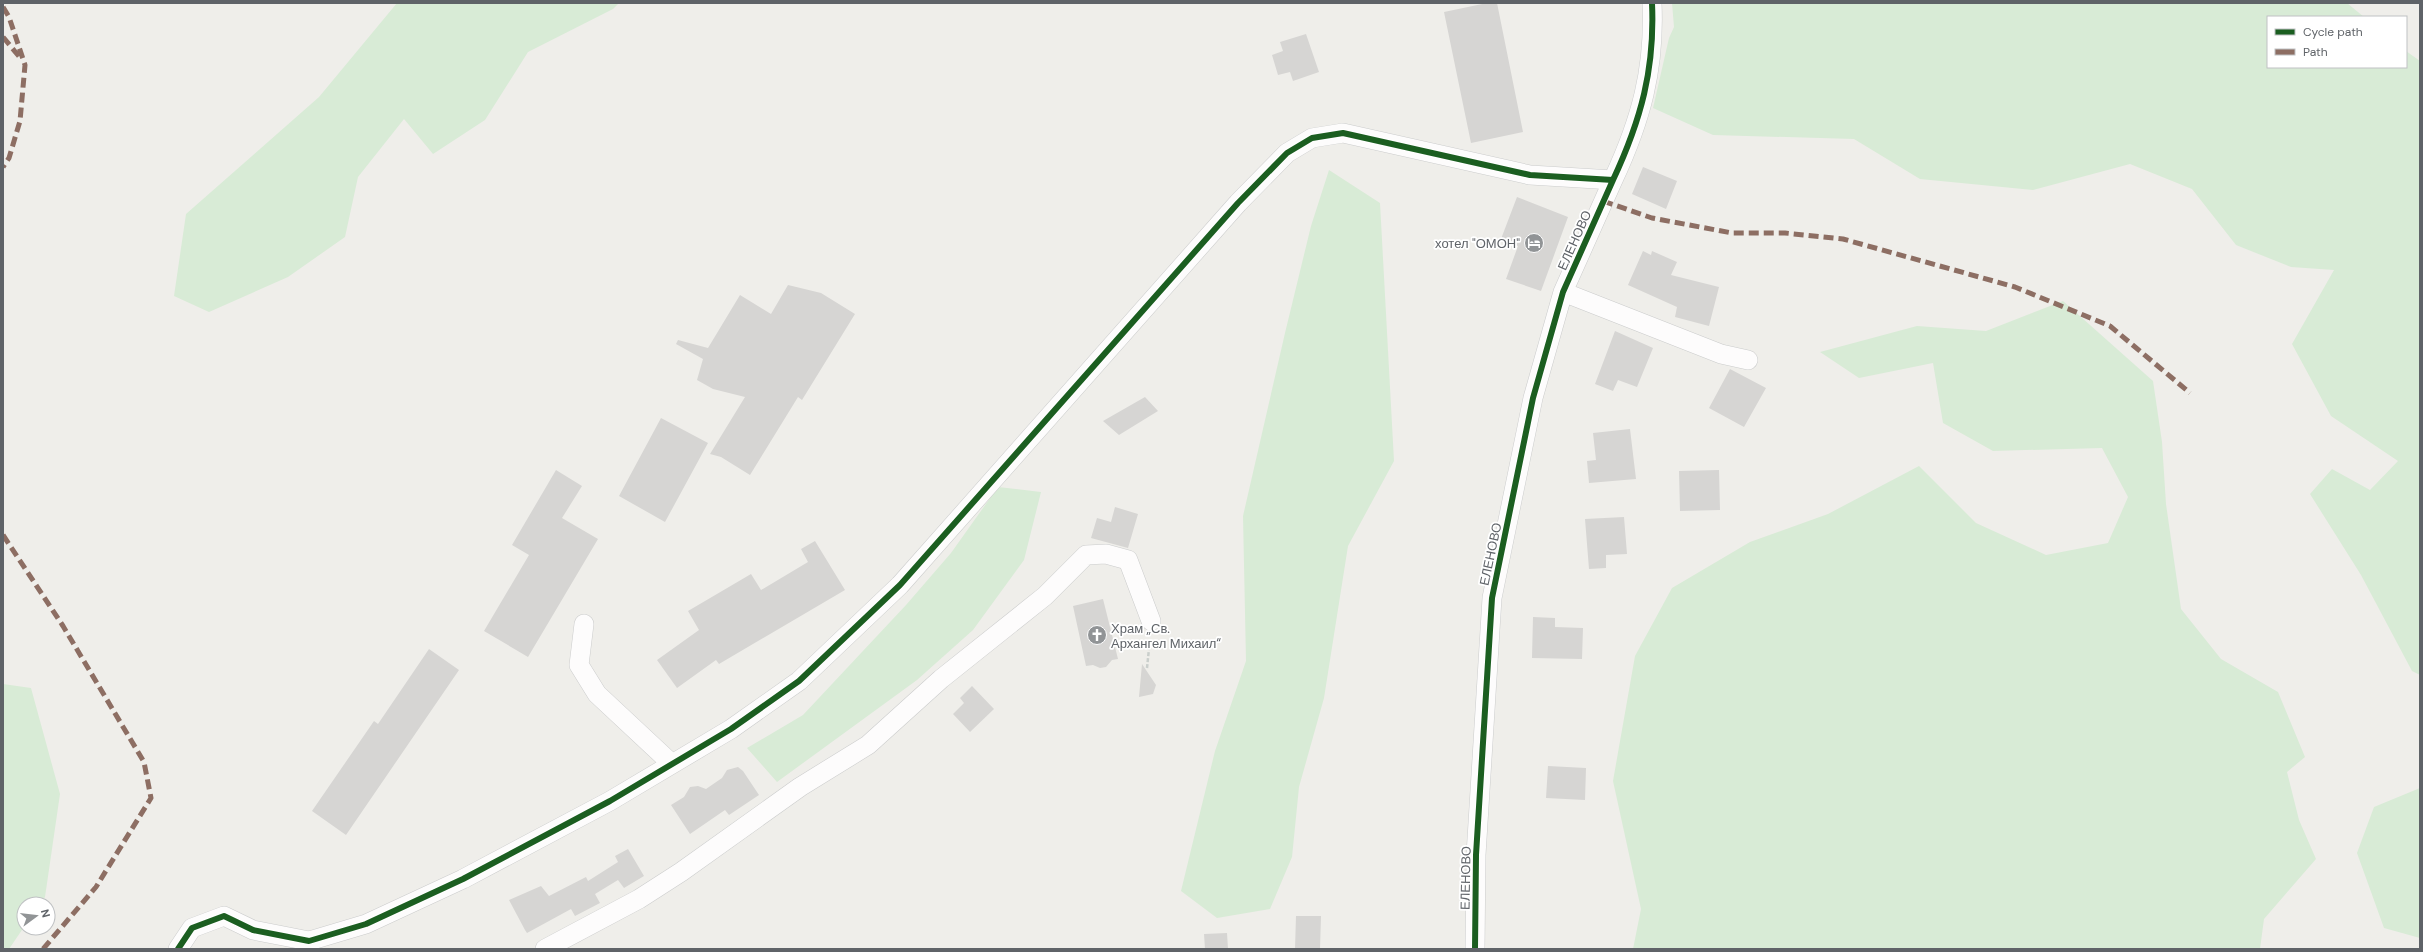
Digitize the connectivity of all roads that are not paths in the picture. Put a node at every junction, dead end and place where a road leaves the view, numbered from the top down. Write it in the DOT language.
graph roads {
  1 [pos="1652,3"];
  2 [pos="1613,180"];
  3 [pos="1563,292"];
  4 [pos="1748,360"];
  5 [pos="1151,621"];
  6 [pos="584,624"];
  7 [pos="672,764"];
  8 [pos="178,949"];
  9 [pos="545,949"];
  10 [pos="1475,949"];
  1 -- 2 [label="street, ЕЛЕНОВО"];
  2 -- 3 [label="street, ЕЛЕНОВО"];
  2 -- 7 [label="street"];
  3 -- 4 [label="street"];
  3 -- 10 [label="street, ЕЛЕНОВО"];
  5 -- 9 [label="street"];
  6 -- 7 [label="street"];
  7 -- 8 [label="street"];
}
